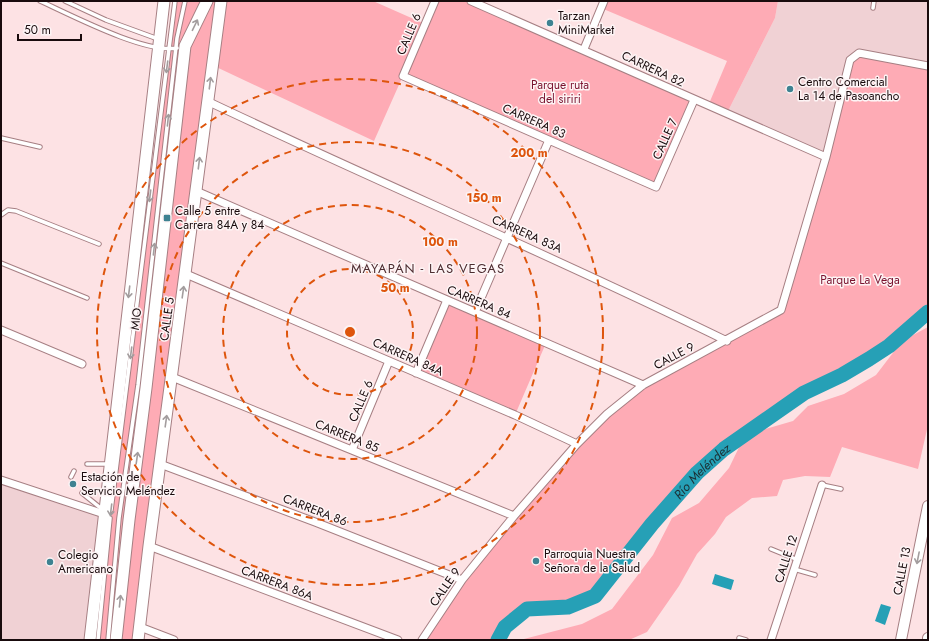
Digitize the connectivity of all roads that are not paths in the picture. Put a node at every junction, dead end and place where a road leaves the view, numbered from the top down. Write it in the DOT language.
graph roads {
  1 [pos="40,1"];
  2 [pos="65,1"];
  3 [pos="164,1"];
  4 [pos="175,1"];
  5 [pos="186,1"];
  6 [pos="206,1"];
  7 [pos="221,1"];
  8 [pos="435,1"];
  9 [pos="471,1"];
  10 [pos="604,1"];
  11 [pos="874,1"];
  12 [pos="873,8"];
  13 [pos="162,46"];
  14 [pos="180,47"];
  15 [pos="584,49"];
  16 [pos="928,66"];
  17 [pos="403,76"];
  18 [pos="694,100"];
  19 [pos="207,101"];
  20 [pos="1,138"];
  21 [pos="549,140"];
  22 [pos="40,147"];
  23 [pos="826,157"];
  24 [pos="656,187"];
  25 [pos="196,191"];
  26 [pos="1,215"];
  27 [pos="507,237"];
  28 [pos="99,244"];
  29 [pos="1,263"];
  30 [pos="186,274"];
  31 [pos="87,298"];
  32 [pos="447,300"];
  33 [pos="475,312"];
  34 [pos="1,330"];
  35 [pos="727,341"];
  36 [pos="389,361"];
  37 [pos="82,364"];
  38 [pos="416,373"];
  39 [pos="172,377"];
  40 [pos="643,385"];
  41 [pos="577,444"];
  42 [pos="352,450"];
  43 [pos="87,464"];
  44 [pos="110,464"];
  45 [pos="160,464"];
  46 [pos="74,471"];
  47 [pos="71,477"];
  48 [pos="1,480"];
  49 [pos="822,485"];
  50 [pos="841,489"];
  51 [pos="82,493"];
  52 [pos="928,506"];
  53 [pos="104,513"];
  54 [pos="514,516"];
  55 [pos="149,546"];
  56 [pos="770,549"];
  57 [pos="798,560"];
  58 [pos="794,569"];
  59 [pos="815,575"];
  60 [pos="462,580"];
  61 [pos="140,627"];
  62 [pos="739,638"];
  63 [pos="90,640"];
  64 [pos="98,640"];
  65 [pos="108,640"];
  66 [pos="116,640"];
  67 [pos="138,640"];
  68 [pos="174,640"];
  69 [pos="398,640"];
  70 [pos="422,640"];
  71 [pos="746,640"];
  72 [pos="771,640"];
  73 [pos="902,640"];
  1 -- 13 [label="lane"];
  2 -- 13 [label="lane"];
  3 -- 13 [label="main road"];
  4 -- 13 [label="lane, MIO"];
  5 -- 14 [label="lane, MIO"];
  14 -- 6 [label="main road, one-way"];
  19 -- 7 [label="main road, CALLE 5, one-way"];
  8 -- 17 [label="street, CALLE 6"];
  9 -- 15 [label="street, CARRERA 82"];
  10 -- 15 [label="street"];
  11 -- 12 [label="lane"];
  13 -- 14 [label="lane"];
  13 -- 44 [label="main road, one-way"];
  13 -- 64 [label="lane, MIO, one-way"];
  65 -- 14 [label="lane, MIO, one-way"];
  66 -- 14 [label="main road, one-way"];
  15 -- 18 [label="street, CARRERA 82"];
  16 -- 23 [label="street, CALLE 9"];
  17 -- 21 [label="street, CARRERA 83"];
  18 -- 23 [label="street, CARRERA 82"];
  18 -- 24 [label="street, CALLE 7"];
  25 -- 19 [label="main road, CALLE 5, one-way"];
  19 -- 27 [label="street, CARRERA 83A"];
  20 -- 22 [label="lane"];
  21 -- 24 [label="street, CARRERA 83"];
  21 -- 27 [label="street"];
  23 -- 35 [label="street, CALLE 9"];
  25 -- 30 [label="main road, CALLE 5"];
  25 -- 32 [label="street, CARRERA 84"];
  26 -- 28 [label="lane"];
  27 -- 33 [label="street"];
  27 -- 35 [label="street, CARRERA 83A"];
  29 -- 31 [label="lane"];
  30 -- 36 [label="street, CARRERA 84A"];
  39 -- 30 [label="main road, CALLE 5, one-way"];
  32 -- 33 [label="street, CARRERA 84"];
  32 -- 38 [label="street"];
  33 -- 40 [label="street, CARRERA 84"];
  34 -- 37 [label="street"];
  35 -- 40 [label="street, CALLE 9"];
  36 -- 38 [label="street, CARRERA 84A"];
  36 -- 42 [label="street, CALLE 6"];
  38 -- 41 [label="street, CARRERA 84A"];
  39 -- 42 [label="street, CARRERA 85"];
  45 -- 39 [label="main road, CALLE 5, one-way"];
  40 -- 41 [label="street, CALLE 9"];
  41 -- 54 [label="street, CALLE 9"];
  42 -- 54 [label="street, CARRERA 85"];
  43 -- 44 [label="lane"];
  44 -- 53 [label="main road"];
  45 -- 55 [label="main road, CALLE 5"];
  45 -- 60 [label="street, CARRERA 86"];
  46 -- 47 [label="lane"];
  48 -- 53 [label="street"];
  49 -- 50 [label="lane"];
  49 -- 57 [label="street, CALLE 12"];
  51 -- 53 [label="lane"];
  52 -- 73 [label="main road, CALLE 13, one-way"];
  53 -- 63 [label="main road"];
  54 -- 60 [label="street, CALLE 9"];
  55 -- 61 [label="main road, CALLE 5"];
  55 -- 69 [label="street, CARRERA 86A"];
  56 -- 57 [label="lane"];
  57 -- 58 [label="street, CALLE 12"];
  58 -- 59 [label="lane"];
  58 -- 72 [label="street, CALLE 12"];
  60 -- 70 [label="street, CALLE 9"];
  61 -- 67 [label="main road, CALLE 5"];
  61 -- 68 [label="street"];
  62 -- 71 [label="lane"];
}
